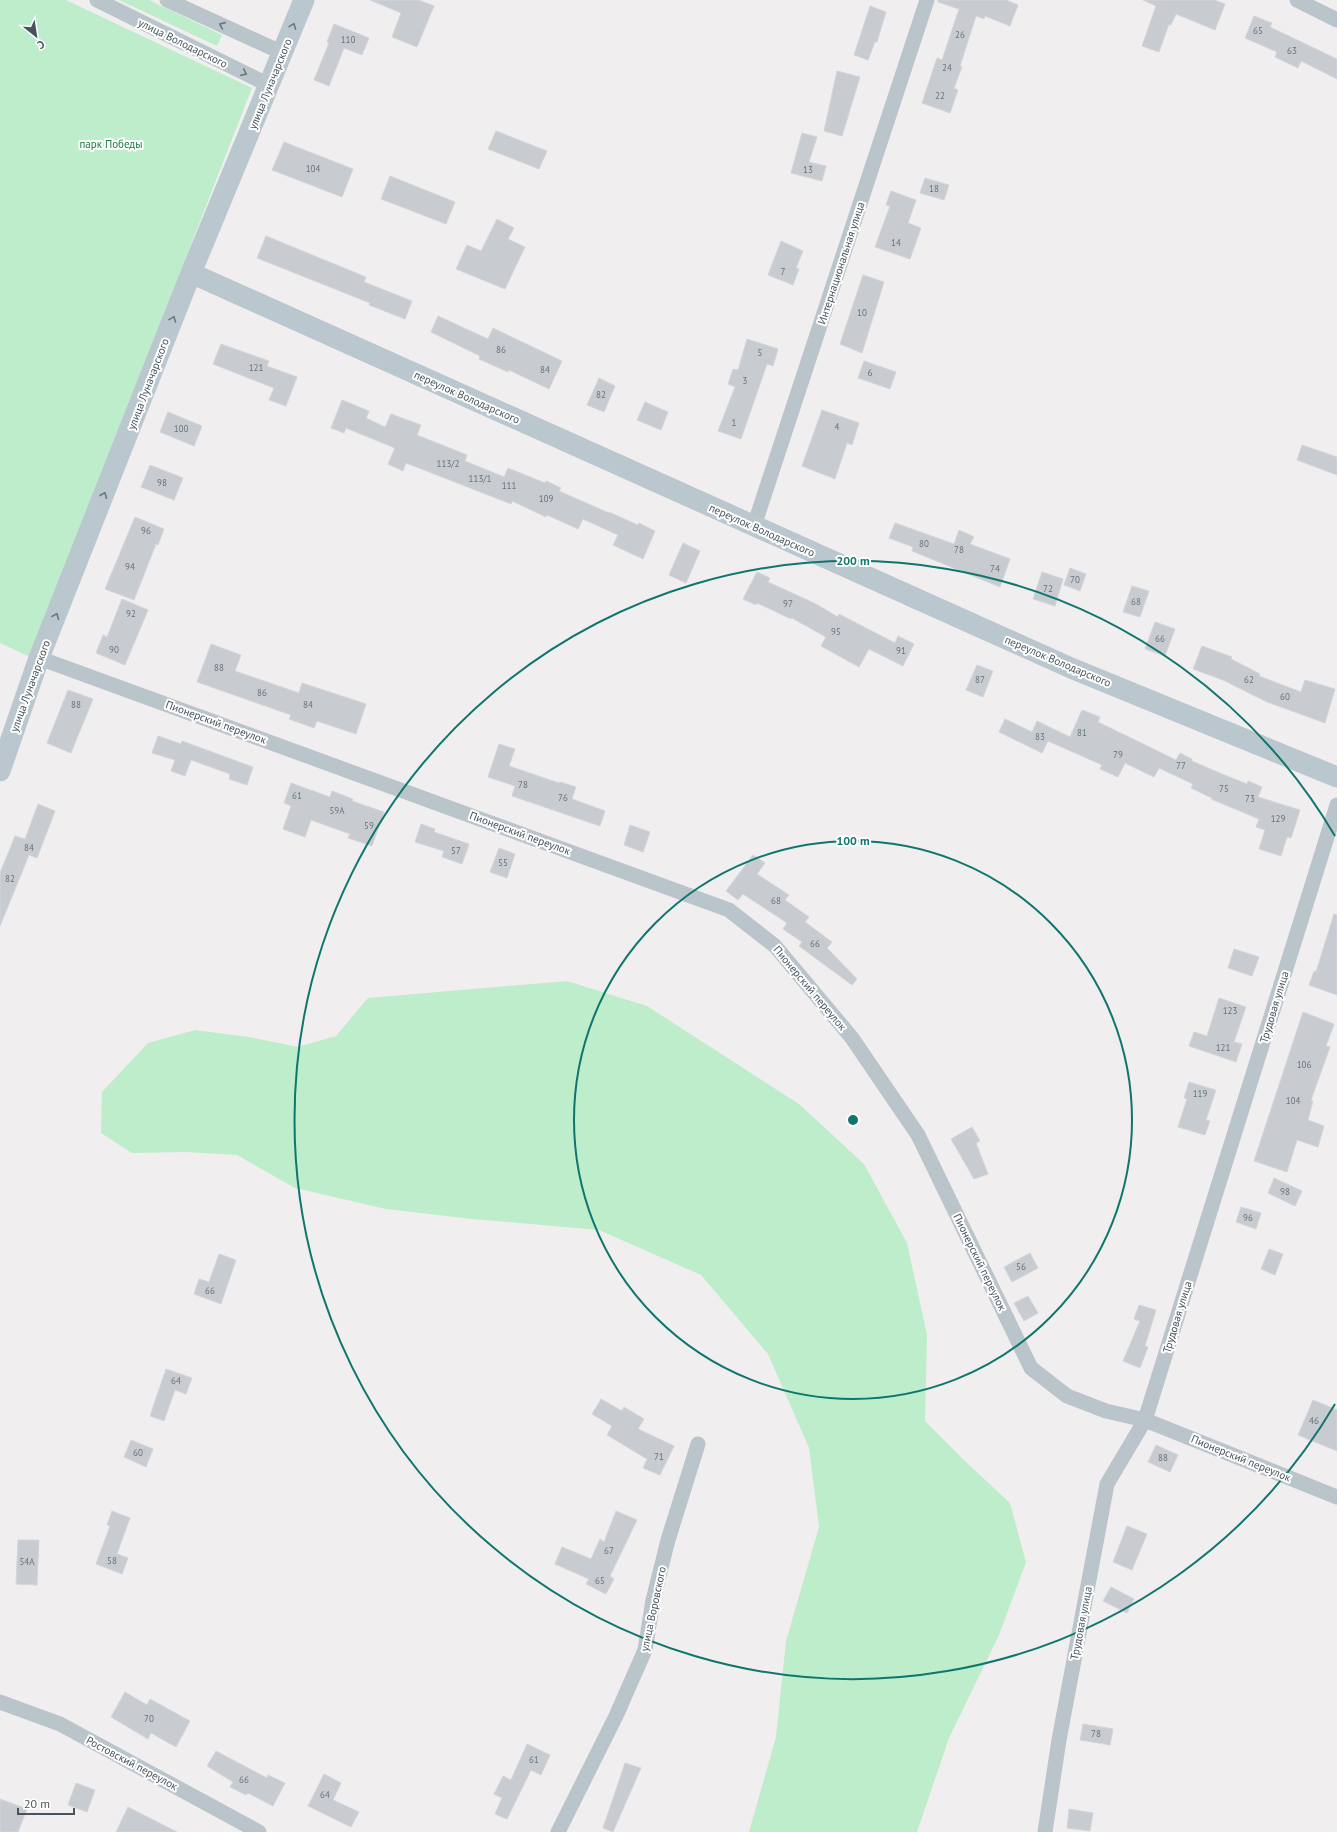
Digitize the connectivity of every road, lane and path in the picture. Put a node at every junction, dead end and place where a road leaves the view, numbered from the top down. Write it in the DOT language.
graph roads {
  1 [pos="96,0"];
  2 [pos="167,0"];
  3 [pos="304,0"];
  4 [pos="927,0"];
  5 [pos="1297,0"];
  6 [pos="1337,20"];
  7 [pos="283,53"];
  8 [pos="269,85"];
  9 [pos="191,273"];
  10 [pos="754,526"];
  11 [pos="39,658"];
  12 [pos="0,771"];
  13 [pos="1337,777"];
  14 [pos="1337,805"];
  15 [pos="1145,1420"];
  16 [pos="698,1444"];
  17 [pos="1337,1497"];
  18 [pos="0,1702"];
  19 [pos="259,1832"];
  20 [pos="558,1832"];
  21 [pos="1046,1832"];
  1 -- 8 [label="street, улица Володарского, one-way"];
  7 -- 2 [label="street, one-way"];
  7 -- 3 [label="street, улица Луначарского, one-way"];
  4 -- 10 [label="street, Интернациональная улица"];
  5 -- 6 [label="street"];
  7 -- 8 [label="street, улица Луначарского"];
  8 -- 9 [label="street, улица Луначарского"];
  9 -- 10 [label="street, переулок Володарского"];
  11 -- 9 [label="street, улица Луначарского, one-way"];
  10 -- 13 [label="street, переулок Володарского"];
  11 -- 12 [label="street, улица Луначарского"];
  11 -- 15 [label="street, Пионерский переулок"];
  14 -- 15 [label="street, Трудовая улица"];
  15 -- 17 [label="street, Пионерский переулок"];
  15 -- 21 [label="street, Трудовая улица"];
  16 -- 20 [label="street, улица Воровского"];
  18 -- 19 [label="street, Ростовский переулок"];
}
